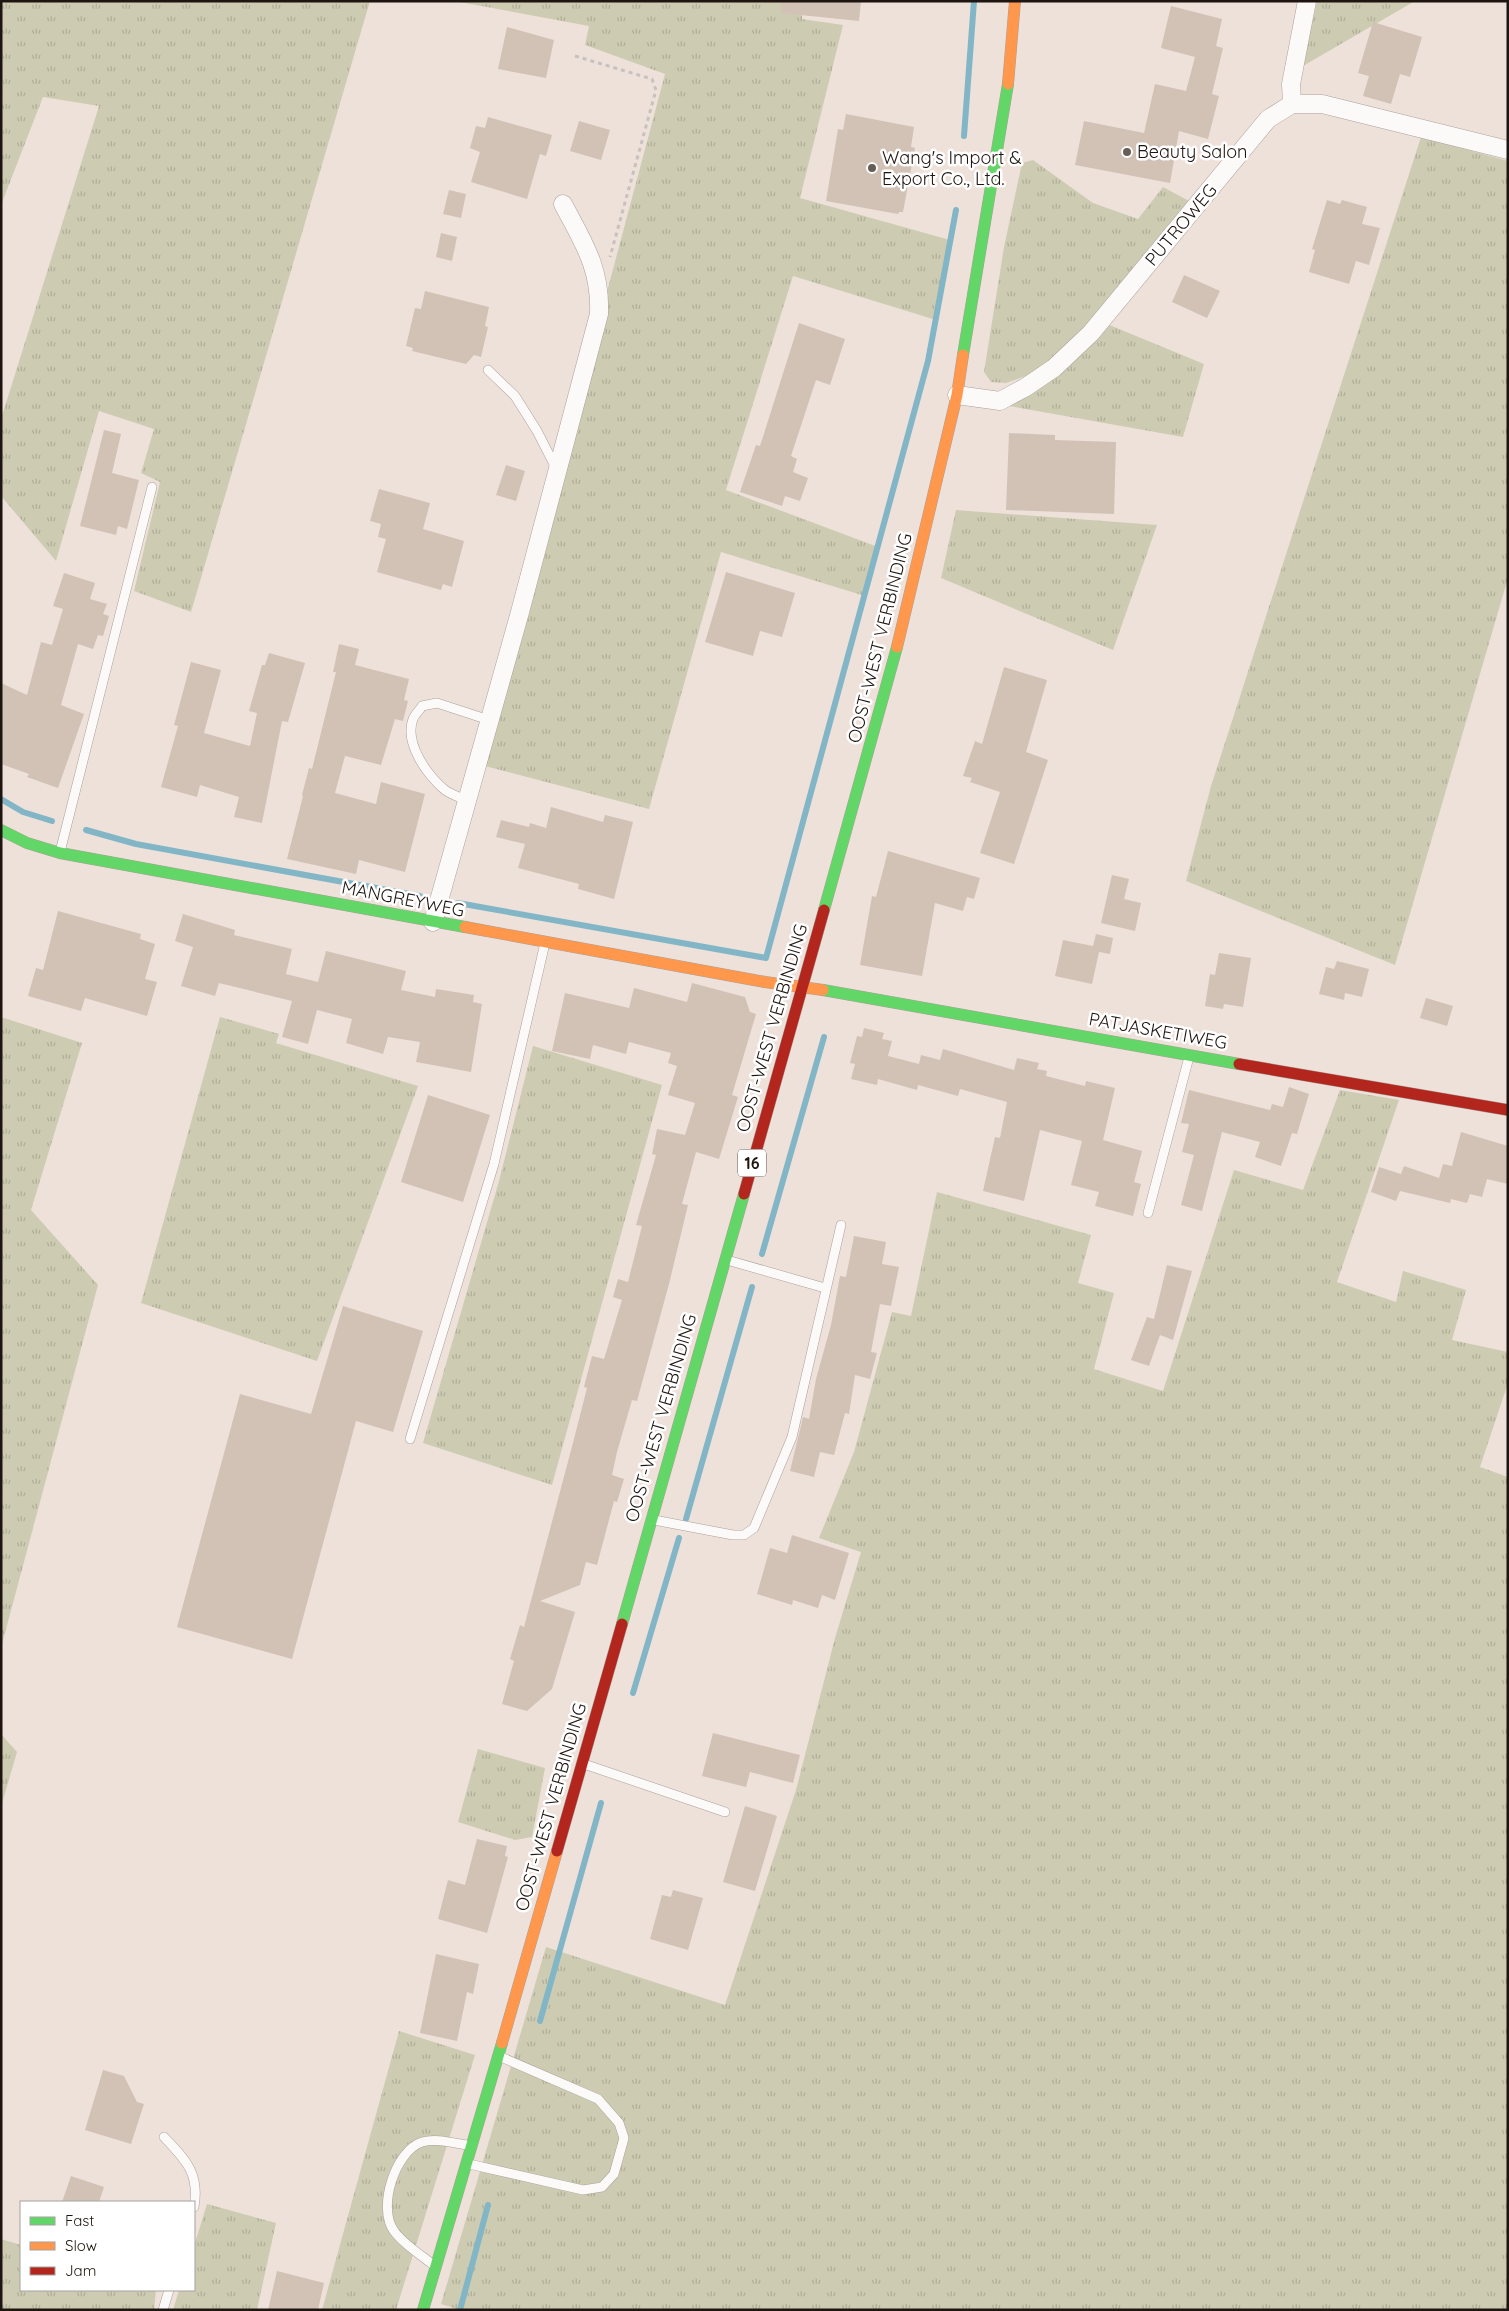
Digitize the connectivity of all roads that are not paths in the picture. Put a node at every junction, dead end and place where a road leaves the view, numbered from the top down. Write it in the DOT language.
graph roads {
  1 [pos="1015,1"];
  2 [pos="1307,1"];
  3 [pos="1292,104"];
  4 [pos="1508,150"];
  5 [pos="564,204"];
  6 [pos="488,370"];
  7 [pos="957,395"];
  8 [pos="557,470"];
  9 [pos="152,486"];
  10 [pos="489,720"];
  11 [pos="466,800"];
  12 [pos="1,830"];
  13 [pos="60,853"];
  14 [pos="433,922"];
  15 [pos="545,943"];
  16 [pos="803,986"];
  17 [pos="1190,1055"];
  18 [pos="1508,1110"];
  19 [pos="1148,1213"];
  20 [pos="840,1225"];
  21 [pos="725,1259"];
  22 [pos="825,1288"];
  23 [pos="410,1440"];
  24 [pos="650,1520"];
  25 [pos="581,1763"];
  26 [pos="725,1812"];
  27 [pos="498,2056"];
  28 [pos="164,2137"];
  29 [pos="472,2146"];
  30 [pos="467,2163"];
  31 [pos="195,2201"];
  32 [pos="436,2267"];
  33 [pos="169,2291"];
  34 [pos="163,2310"];
  35 [pos="423,2310"];
  1 -- 7 [label="main road, OOST-WEST VERBINDING / 16"];
  2 -- 3 [label="street"];
  3 -- 4 [label="street"];
  3 -- 7 [label="street, PUTROWEG"];
  5 -- 8 [label="street"];
  6 -- 8 [label="lane"];
  7 -- 16 [label="main road, OOST-WEST VERBINDING / 16"];
  8 -- 10 [label="street"];
  9 -- 13 [label="lane"];
  10 -- 11 [label="street"];
  10 -- 11 [label="lane"];
  11 -- 14 [label="street"];
  12 -- 13 [label="main road, MANGREYWEG"];
  13 -- 14 [label="main road, MANGREYWEG"];
  14 -- 15 [label="main road, MANGREYWEG"];
  15 -- 16 [label="main road, MANGREYWEG"];
  15 -- 23 [label="lane"];
  16 -- 17 [label="main road, PATJASKETIWEG"];
  16 -- 21 [label="main road, OOST-WEST VERBINDING / 16"];
  17 -- 18 [label="main road, PATJASKETIWEG"];
  17 -- 19 [label="lane"];
  20 -- 22 [label="lane"];
  21 -- 22 [label="lane"];
  21 -- 24 [label="main road, OOST-WEST VERBINDING / 16"];
  22 -- 24 [label="lane"];
  24 -- 25 [label="main road, OOST-WEST VERBINDING / 16"];
  25 -- 26 [label="lane"];
  25 -- 27 [label="main road, OOST-WEST VERBINDING / 16"];
  27 -- 29 [label="main road, OOST-WEST VERBINDING / 16"];
  27 -- 30 [label="lane"];
  28 -- 31 [label="lane"];
  29 -- 30 [label="main road, OOST-WEST VERBINDING / 16"];
  29 -- 32 [label="lane"];
  30 -- 32 [label="main road, OOST-WEST VERBINDING / 16"];
  32 -- 35 [label="main road, OOST-WEST VERBINDING / 16"];
  33 -- 34 [label="lane"];
}
